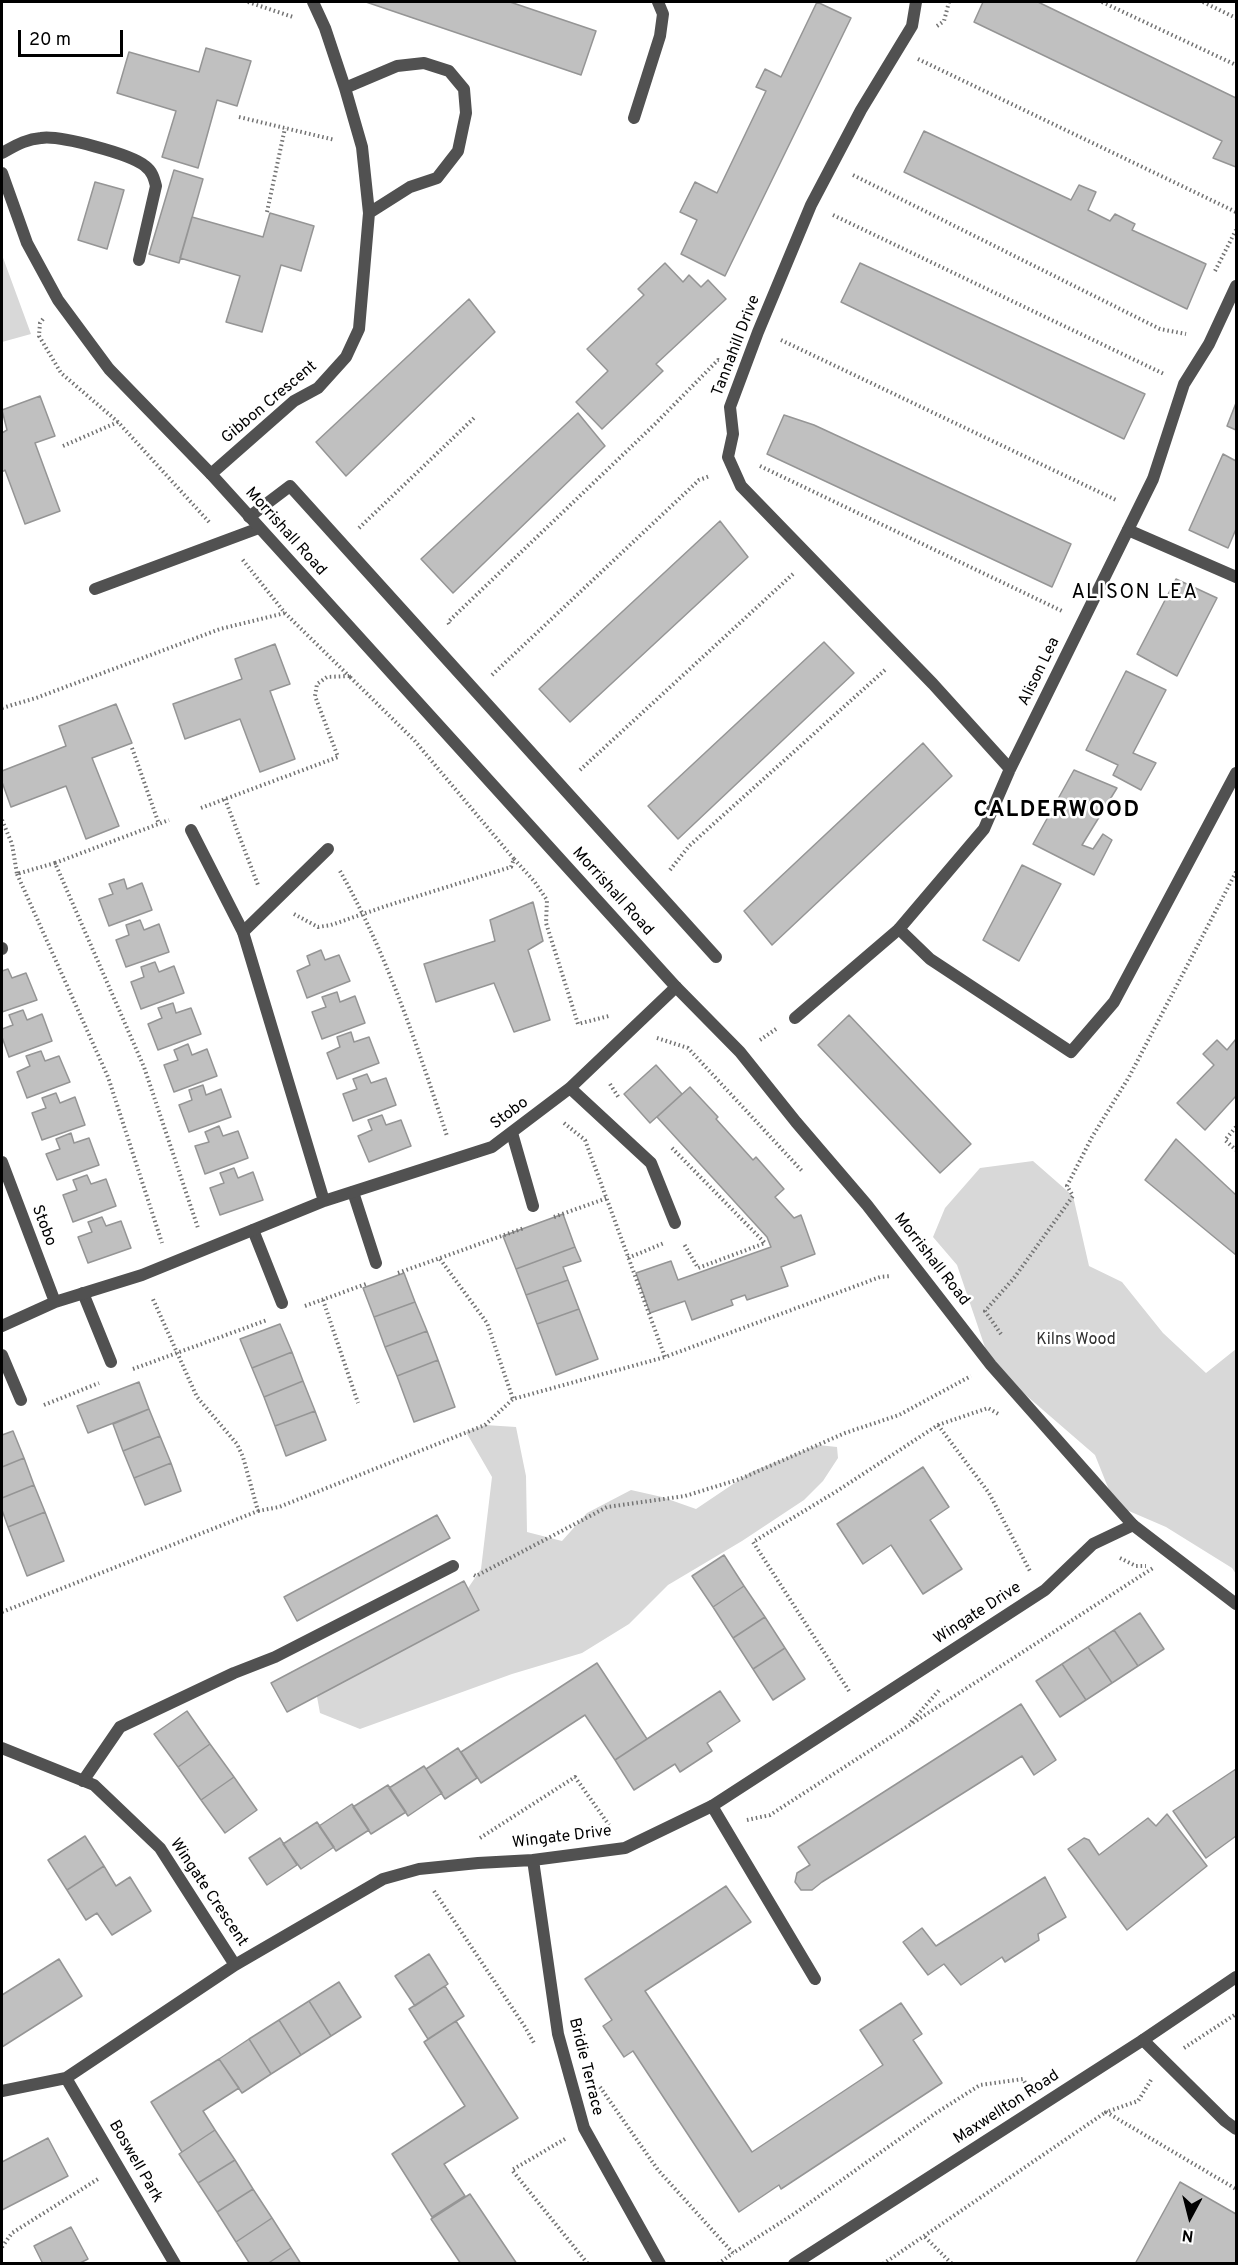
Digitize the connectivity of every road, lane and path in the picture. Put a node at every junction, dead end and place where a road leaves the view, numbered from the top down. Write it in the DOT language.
graph roads {
  1 [pos="248,2"];
  2 [pos="313,2"];
  3 [pos="658,2"];
  4 [pos="915,2"];
  5 [pos="1102,2"];
  6 [pos="1203,2"];
  7 [pos="1236,18"];
  8 [pos="325,28"];
  9 [pos="915,58"];
  10 [pos="1236,65"];
  11 [pos="345,88"];
  12 [pos="239,117"];
  13 [pos="634,118"];
  14 [pos="285,128"];
  15 [pos="362,147"];
  16 [pos="2,153"];
  17 [pos="2,173"];
  18 [pos="856,177"];
  19 [pos="811,205"];
  20 [pos="267,212"];
  21 [pos="1236,212"];
  22 [pos="369,213"];
  23 [pos="138,260"];
  24 [pos="1236,286"];
  25 [pos="58,300"];
  26 [pos="758,332"];
  27 [pos="1184,333"];
  28 [pos="745,367"];
  29 [pos="1184,384"];
  30 [pos="475,417"];
  31 [pos="118,422"];
  32 [pos="63,446"];
  33 [pos="758,465"];
  34 [pos="733,469"];
  35 [pos="211,474"];
  36 [pos="1138,510"];
  37 [pos="249,518"];
  38 [pos="259,528"];
  39 [pos="1128,530"];
  40 [pos="225,541"];
  41 [pos="343,544"];
  42 [pos="810,558"];
  43 [pos="1236,577"];
  44 [pos="95,589"];
  45 [pos="285,613"];
  46 [pos="1084,621"];
  47 [pos="455,631"];
  48 [pos="904,653"];
  49 [pos="487,664"];
  50 [pos="349,676"];
  51 [pos="2,708"];
  52 [pos="132,748"];
  53 [pos="338,757"];
  54 [pos="1010,769"];
  55 [pos="1236,773"];
  56 [pos="562,786"];
  57 [pos="225,799"];
  58 [pos="2,820"];
  59 [pos="159,824"];
  60 [pos="190,830"];
  61 [pos="328,849"];
  62 [pos="514,859"];
  63 [pos="1236,872"];
  64 [pos="17,874"];
  65 [pos="654,889"];
  66 [pos="273,903"];
  67 [pos="365,914"];
  68 [pos="900,929"];
  69 [pos="243,932"];
  70 [pos="716,957"];
  71 [pos="676,987"];
  72 [pos="795,1018"];
  73 [pos="630,1031"];
  74 [pos="652,1039"];
  75 [pos="740,1052"];
  76 [pos="607,1079"];
  77 [pos="570,1088"];
  78 [pos="620,1100"];
  79 [pos="545,1108"];
  80 [pos="1236,1127"];
  81 [pos="512,1133"];
  82 [pos="665,1141"];
  83 [pos="1236,1150"];
  84 [pos="455,1159"];
  85 [pos="2,1162"];
  86 [pos="804,1172"];
  87 [pos="353,1192"];
  88 [pos="324,1201"];
  89 [pos="533,1206"];
  90 [pos="675,1223"];
  91 [pos="253,1230"];
  92 [pos="680,1237"];
  93 [pos="669,1241"];
  94 [pos="205,1249"];
  95 [pos="628,1258"];
  96 [pos="440,1259"];
  97 [pos="376,1263"];
  98 [pos="169,1264"];
  99 [pos="890,1269"];
  100 [pos="142,1275"];
  101 [pos="83,1293"];
  102 [pos="323,1300"];
  103 [pos="55,1302"];
  104 [pos="282,1303"];
  105 [pos="2,1326"];
  106 [pos="1004,1339"];
  107 [pos="175,1353"];
  108 [pos="2,1355"];
  109 [pos="665,1357"];
  110 [pos="111,1362"];
  111 [pos="991,1365"];
  112 [pos="128,1371"];
  113 [pos="108,1379"];
  114 [pos="513,1399"];
  115 [pos="21,1400"];
  116 [pos="358,1403"];
  117 [pos="34,1408"];
  118 [pos="1003,1416"];
  119 [pos="938,1425"];
  120 [pos="258,1511"];
  121 [pos="1133,1525"];
  122 [pos="453,1566"];
  123 [pos="1157,1566"];
  124 [pos="1031,1573"];
  125 [pos="1236,1604"];
  126 [pos="2,1612"];
  127 [pos="859,1709"];
  128 [pos="2,1748"];
  129 [pos="83,1781"];
  130 [pos="712,1806"];
  131 [pos="723,1825"];
  132 [pos="625,1848"];
  133 [pos="533,1860"];
  134 [pos="478,1863"];
  135 [pos="419,1869"];
  136 [pos="236,1965"];
  137 [pos="1236,1977"];
  138 [pos="815,1979"];
  139 [pos="1236,2014"];
  140 [pos="1143,2040"];
  141 [pos="1164,2061"];
  142 [pos="566,2063"];
  143 [pos="66,2078"];
  144 [pos="1023,2079"];
  145 [pos="595,2080"];
  146 [pos="2,2091"];
  147 [pos="1138,2101"];
  148 [pos="1106,2112"];
  149 [pos="584,2128"];
  150 [pos="1236,2129"];
  151 [pos="119,2166"];
  152 [pos="1236,2189"];
  153 [pos="924,2237"];
  154 [pos="2,2247"];
  155 [pos="733,2253"];
  156 [pos="175,2264"];
  157 [pos="588,2264"];
  158 [pos="660,2264"];
  159 [pos="718,2264"];
  160 [pos="794,2264"];
  161 [pos="883,2264"];
  162 [pos="952,2264"];
  1 -- 8 [label="path"];
  2 -- 8 [label="street, Gibbon Crescent"];
  3 -- 13 [label="street"];
  4 -- 19 [label="street, Tannahill Drive"];
  5 -- 10 [label="path"];
  6 -- 7 [label="path"];
  8 -- 11 [label="street, Gibbon Crescent"];
  9 -- 21 [label="path"];
  11 -- 15 [label="street, Gibbon Crescent"];
  11 -- 22 [label="street"];
  12 -- 14 [label="path"];
  14 -- 15 [label="path"];
  14 -- 20 [label="path"];
  15 -- 22 [label="street, Gibbon Crescent"];
  16 -- 23 [label="street"];
  17 -- 25 [label="street, Morrishall Road"];
  18 -- 27 [label="path"];
  19 -- 26 [label="street, Tannahill Drive"];
  19 -- 29 [label="path"];
  22 -- 35 [label="street, Gibbon Crescent"];
  24 -- 29 [label="street, Alison Lea"];
  25 -- 31 [label="path"];
  25 -- 35 [label="street, Morrishall Road"];
  26 -- 28 [label="street, Tannahill Drive"];
  26 -- 36 [label="path"];
  28 -- 34 [label="street, Tannahill Drive"];
  28 -- 47 [label="path"];
  29 -- 36 [label="street, Alison Lea"];
  30 -- 41 [label="path"];
  31 -- 32 [label="path"];
  31 -- 40 [label="path"];
  33 -- 46 [label="path"];
  34 -- 42 [label="street, Tannahill Drive"];
  34 -- 49 [label="path"];
  35 -- 37 [label="street, Morrishall Road"];
  36 -- 39 [label="street, Alison Lea"];
  37 -- 38 [label="street, Morrishall Road"];
  37 -- 41 [label="street"];
  38 -- 40 [label="street"];
  38 -- 71 [label="street, Morrishall Road"];
  39 -- 43 [label="street"];
  39 -- 46 [label="street, Alison Lea"];
  40 -- 44 [label="street"];
  40 -- 45 [label="path"];
  41 -- 56 [label="street"];
  42 -- 48 [label="street, Tannahill Drive"];
  42 -- 56 [label="path"];
  45 -- 50 [label="path"];
  45 -- 51 [label="path"];
  46 -- 54 [label="street, Alison Lea"];
  48 -- 54 [label="street, Tannahill Drive"];
  48 -- 65 [label="path"];
  50 -- 53 [label="path"];
  50 -- 62 [label="path"];
  52 -- 59 [label="path"];
  54 -- 68 [label="street, Alison Lea"];
  55 -- 68 [label="street"];
  56 -- 65 [label="street"];
  57 -- 66 [label="path"];
  58 -- 64 [label="path"];
  60 -- 69 [label="street"];
  61 -- 66 [label="street"];
  61 -- 67 [label="path"];
  62 -- 67 [label="path"];
  62 -- 73 [label="path"];
  63 -- 106 [label="path"];
  64 -- 94 [label="path"];
  64 -- 98 [label="path"];
  65 -- 70 [label="street"];
  66 -- 67 [label="path"];
  66 -- 69 [label="street"];
  67 -- 84 [label="path"];
  68 -- 72 [label="street, Alison Lea"];
  69 -- 88 [label="street"];
  71 -- 73 [label="street, Stobo"];
  71 -- 75 [label="street, Morrishall Road"];
  72 -- 75 [label="path"];
  73 -- 77 [label="street, Stobo"];
  74 -- 86 [label="path"];
  75 -- 111 [label="street, Morrishall Road"];
  76 -- 78 [label="path"];
  77 -- 79 [label="street, Stobo"];
  77 -- 90 [label="street"];
  79 -- 81 [label="street, Stobo"];
  79 -- 95 [label="path"];
  80 -- 83 [label="path"];
  81 -- 84 [label="street, Stobo"];
  81 -- 89 [label="street"];
  82 -- 92 [label="path"];
  84 -- 87 [label="street, Stobo"];
  85 -- 103 [label="street, Stobo"];
  87 -- 88 [label="street, Stobo"];
  87 -- 97 [label="street"];
  88 -- 91 [label="street, Stobo"];
  91 -- 94 [label="street, Stobo"];
  91 -- 104 [label="street"];
  93 -- 95 [label="path"];
  94 -- 98 [label="street, Stobo"];
  95 -- 109 [label="path"];
  96 -- 114 [label="path"];
  98 -- 100 [label="street, Stobo"];
  99 -- 109 [label="path"];
  100 -- 101 [label="street, Stobo"];
  100 -- 107 [label="path"];
  101 -- 103 [label="street, Stobo"];
  101 -- 110 [label="street"];
  102 -- 116 [label="path"];
  103 -- 105 [label="street, Stobo"];
  107 -- 112 [label="path"];
  107 -- 120 [label="path"];
  108 -- 115 [label="street"];
  109 -- 114 [label="path"];
  111 -- 121 [label="street, Morrishall Road"];
  111 -- 122 [label="path"];
  113 -- 117 [label="path"];
  114 -- 120 [label="path"];
  118 -- 119 [label="path"];
  119 -- 124 [label="path"];
  119 -- 127 [label="path"];
  120 -- 126 [label="path"];
  121 -- 125 [label="street, Morrishall Road"];
  121 -- 127 [label="street, Wingate Drive"];
  122 -- 129 [label="street"];
  123 -- 131 [label="path"];
  127 -- 130 [label="street, Wingate Drive"];
  128 -- 129 [label="street, Wingate Crescent"];
  129 -- 136 [label="street, Wingate Crescent"];
  130 -- 131 [label="street"];
  130 -- 132 [label="street, Wingate Drive"];
  131 -- 138 [label="street"];
  132 -- 133 [label="street, Wingate Drive"];
  132 -- 134 [label="path"];
  133 -- 134 [label="street, Wingate Drive"];
  133 -- 142 [label="street, Bridie Terrace"];
  134 -- 135 [label="street, Wingate Drive"];
  135 -- 136 [label="street, Wingate Drive"];
  135 -- 142 [label="path"];
  136 -- 143 [label="street, Wingate Drive"];
  137 -- 140 [label="street, Maxwellton Road"];
  139 -- 141 [label="path"];
  140 -- 141 [label="street"];
  140 -- 160 [label="street, Maxwellton Road"];
  141 -- 150 [label="street"];
  142 -- 149 [label="street, Bridie Terrace"];
  143 -- 146 [label="street"];
  143 -- 151 [label="street, Boswell Park"];
  144 -- 155 [label="path"];
  145 -- 155 [label="path"];
  147 -- 148 [label="path"];
  148 -- 152 [label="path"];
  148 -- 153 [label="path"];
  149 -- 157 [label="path"];
  149 -- 158 [label="street, Bridie Terrace"];
  151 -- 154 [label="path"];
  151 -- 156 [label="street, Boswell Park"];
  153 -- 161 [label="path"];
  153 -- 162 [label="path"];
  155 -- 159 [label="path"];
}
